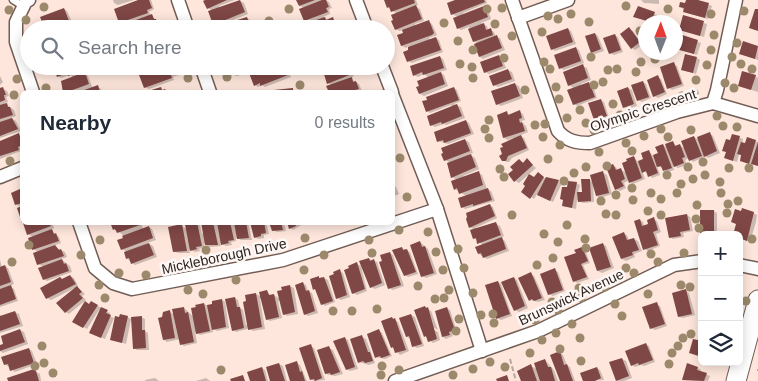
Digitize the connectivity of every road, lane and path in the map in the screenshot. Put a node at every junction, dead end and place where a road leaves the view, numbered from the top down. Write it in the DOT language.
graph roads {
  1 [pos="178,0"];
  2 [pos="356,0"];
  3 [pos="512,0"];
  4 [pos="568,0"];
  5 [pos="736,0"];
  6 [pos="22,2"];
  7 [pos="518,18"];
  8 [pos="185,20"];
  9 [pos="364,20"];
  10 [pos="20,54"];
  11 [pos="27,75"];
  12 [pos="203,75"];
  13 [pos="385,75"];
  14 [pos="32,90"];
  15 [pos="209,90"];
  16 [pos="391,90"];
  17 [pos="395,101"];
  18 [pos="713,103"];
  19 [pos="758,116"];
  20 [pos="20,169"];
  21 [pos="0,177"];
  22 [pos="437,209"];
  23 [pos="395,223"];
  24 [pos="80,225"];
  25 [pos="389,225"];
  26 [pos="698,261"];
  27 [pos="743,265"];
  28 [pos="758,269"];
  29 [pos="758,300"];
  30 [pos="482,351"];
  31 [pos="510,359"];
  32 [pos="395,381"];
  33 [pos="516,381"];
  34 [pos="736,381"];
  1 -- 8 [label="street"];
  2 -- 9 [label="street"];
  3 -- 7 [label="street, Olympic Crescent"];
  4 -- 7 [label="street"];
  5 -- 18 [label="street"];
  6 -- 10 [label="street"];
  7 -- 18 [label="street, Olympic Crescent"];
  11 -- 14 [label="street"];
  12 -- 15 [label="street"];
  13 -- 16 [label="street"];
  17 -- 22 [label="street"];
  18 -- 19 [label="street, Olympic Crescent"];
  20 -- 21 [label="street"];
  22 -- 23 [label="street, Mickleborough Drive"];
  22 -- 30 [label="street"];
  24 -- 25 [label="street, Mickleborough Drive"];
  26 -- 30 [label="street, Brunswick Avenue"];
  27 -- 28 [label="street"];
  29 -- 34 [label="street"];
  30 -- 32 [label="street, Brunswick Avenue"];
  31 -- 33 [label="path"];
}
